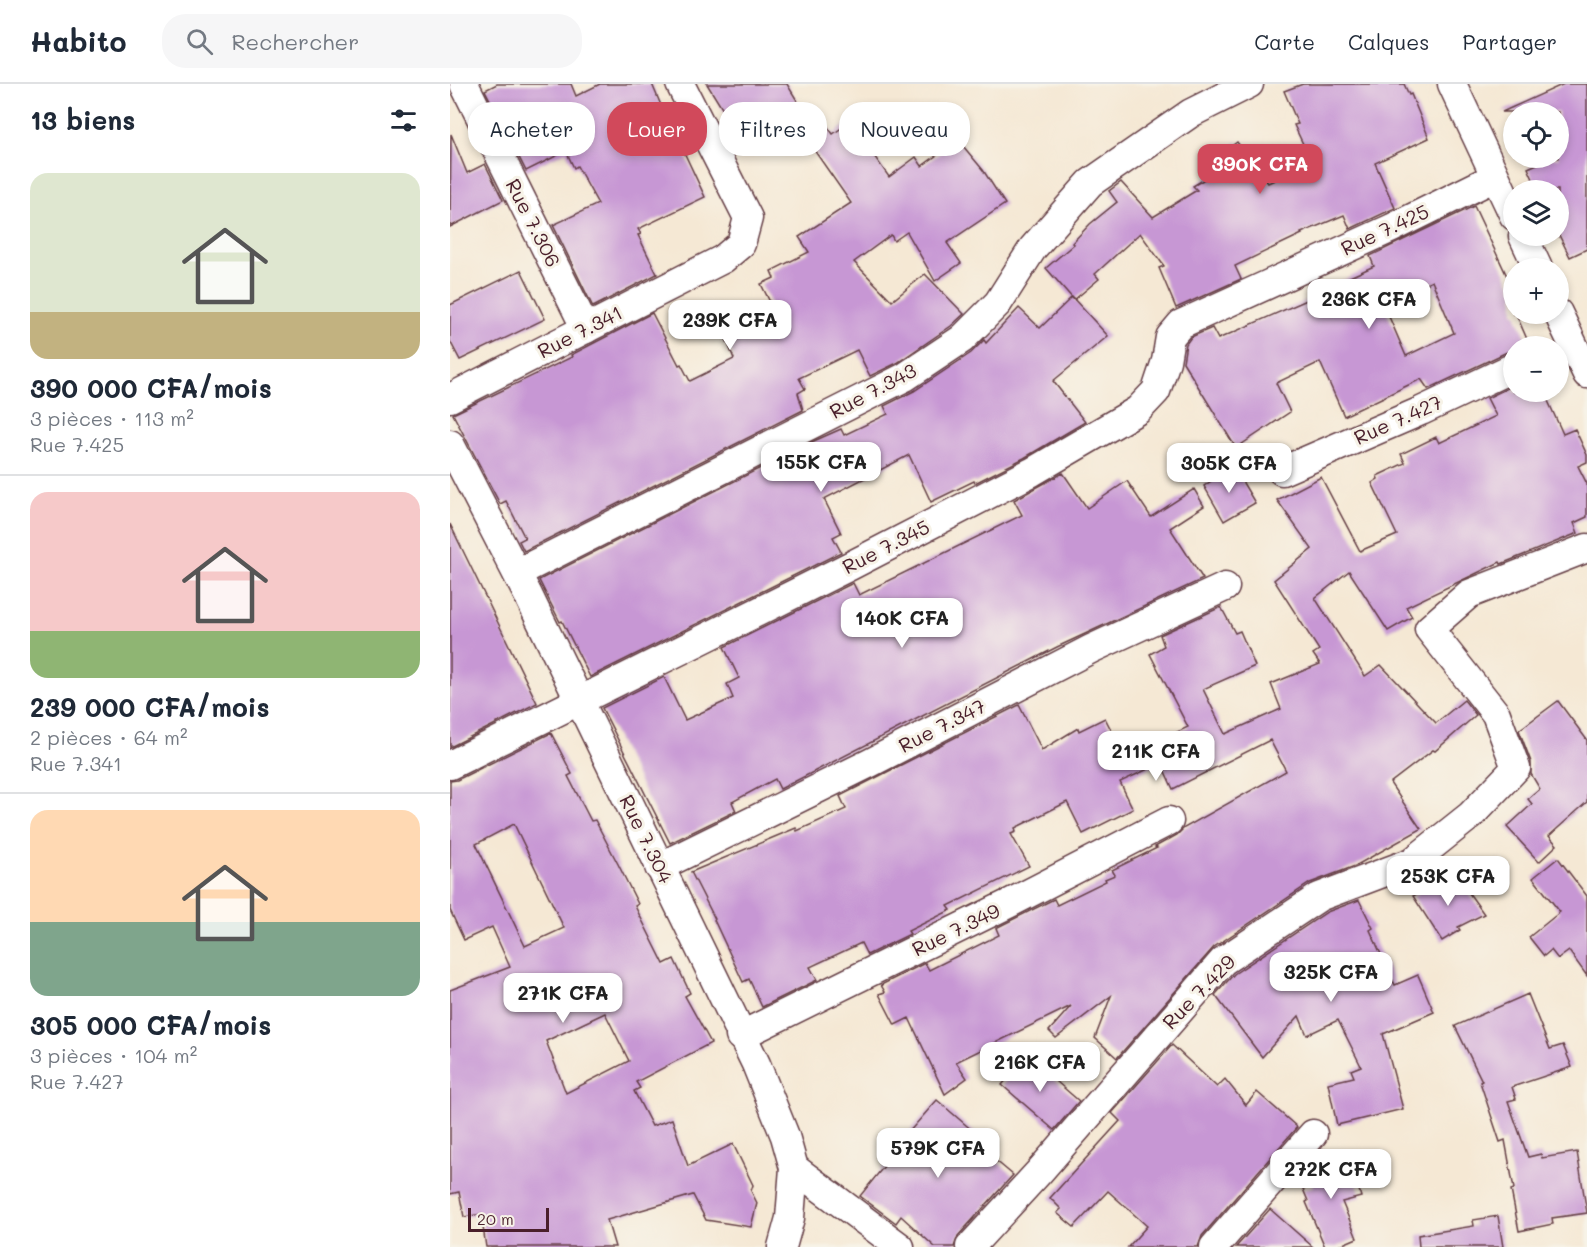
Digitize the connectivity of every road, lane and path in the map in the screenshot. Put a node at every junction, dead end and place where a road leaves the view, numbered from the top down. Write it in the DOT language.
graph roads {
  1 [pos="464,84"];
  2 [pos="680,84"];
  3 [pos="1249,84"];
  4 [pos="1452,84"];
  5 [pos="1495,177"];
  6 [pos="1503,193"];
  7 [pos="586,329"];
  8 [pos="1569,351"];
  9 [pos="1166,361"];
  10 [pos="1503,372"];
  11 [pos="1587,374"];
  12 [pos="450,398"];
  13 [pos="450,444"];
  14 [pos="1282,471"];
  15 [pos="1587,548"];
  16 [pos="517,573"];
  17 [pos="1225,587"];
  18 [pos="580,701"];
  19 [pos="450,765"];
  20 [pos="1170,821"];
  21 [pos="660,867"];
  22 [pos="740,1036"];
  23 [pos="1313,1134"];
  24 [pos="794,1168"];
  25 [pos="782,1247"];
  26 [pos="900,1247"];
  27 [pos="970,1247"];
  28 [pos="1214,1247"];
  1 -- 7 [label="street, Rue 7.306"];
  2 -- 7 [label="street, Rue 7.341"];
  3 -- 16 [label="street, Rue 7.343"];
  4 -- 5 [label="street"];
  5 -- 6 [label="street"];
  5 -- 9 [label="street, Rue 7.425"];
  7 -- 12 [label="street, Rue 7.341"];
  8 -- 11 [label="street"];
  9 -- 18 [label="street, Rue 7.345"];
  10 -- 14 [label="street, Rue 7.427"];
  13 -- 16 [label="street, Rue 7.304"];
  15 -- 27 [label="street, Rue 7.429"];
  16 -- 18 [label="street, Rue 7.304"];
  17 -- 21 [label="street, Rue 7.347"];
  18 -- 19 [label="street, Rue 7.345"];
  18 -- 21 [label="street, Rue 7.304"];
  20 -- 22 [label="street, Rue 7.349"];
  21 -- 22 [label="street, Rue 7.304"];
  22 -- 24 [label="street, Rue 7.304"];
  23 -- 28 [label="street"];
  24 -- 25 [label="street, Rue 7.304"];
  24 -- 26 [label="street"];
}
